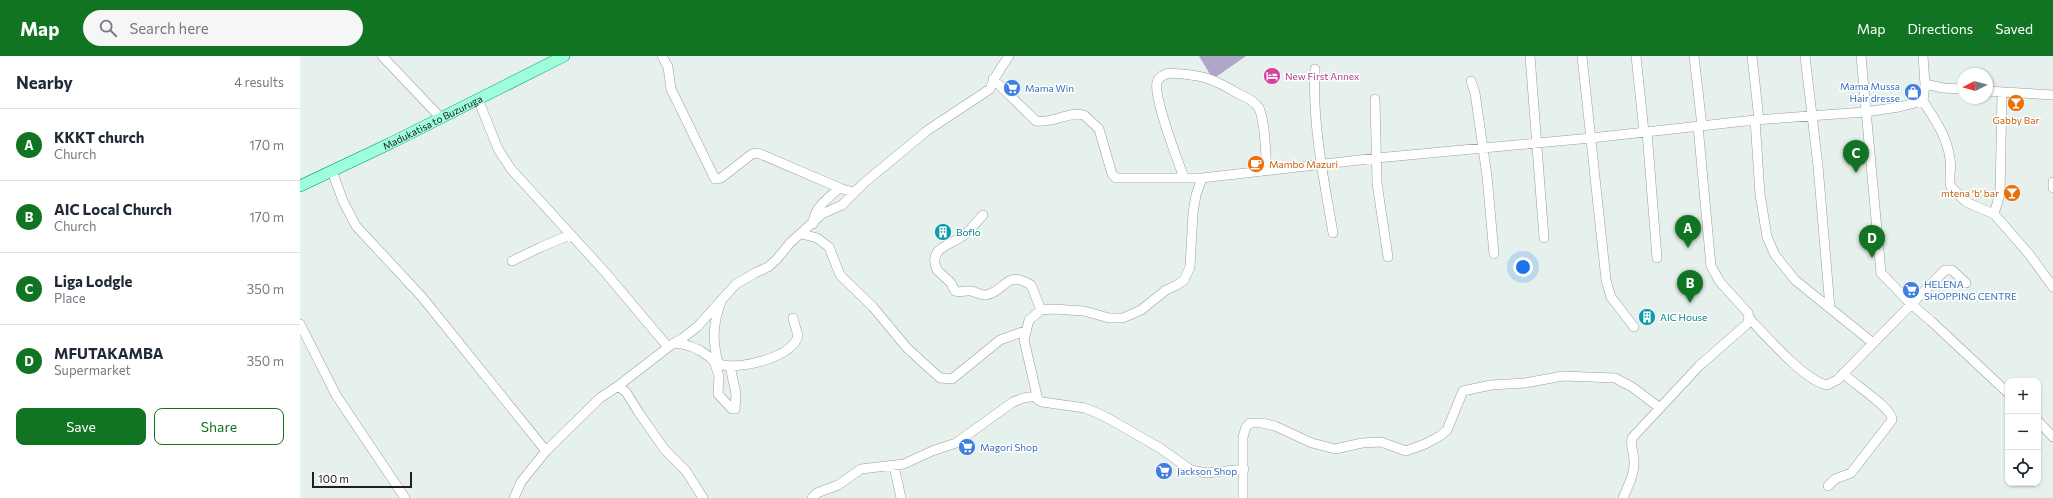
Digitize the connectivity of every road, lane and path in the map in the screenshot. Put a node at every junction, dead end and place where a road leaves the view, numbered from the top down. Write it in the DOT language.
graph roads {
  1 [pos="382,56"];
  2 [pos="564,56"];
  3 [pos="662,56"];
  4 [pos="1009,56"];
  5 [pos="1530,56"];
  6 [pos="1582,56"];
  7 [pos="1636,56"];
  8 [pos="1694,56"];
  9 [pos="1752,56"];
  10 [pos="1805,56"];
  11 [pos="1861,56"];
  12 [pos="1923,56"];
  13 [pos="1314,69"];
  14 [pos="994,78"];
  15 [pos="1471,81"];
  16 [pos="1925,84"];
  17 [pos="1957,89"];
  18 [pos="1993,92"];
  19 [pos="2002,93"];
  20 [pos="2053,96"];
  21 [pos="478,99"];
  22 [pos="1375,100"];
  23 [pos="1923,101"];
  24 [pos="1865,112"];
  25 [pos="1813,115"];
  26 [pos="440,117"];
  27 [pos="1757,120"];
  28 [pos="1700,126"];
  29 [pos="1646,132"];
  30 [pos="1591,138"];
  31 [pos="1537,143"];
  32 [pos="1483,148"];
  33 [pos="1377,158"];
  34 [pos="1322,165"];
  35 [pos="1268,170"];
  36 [pos="332,171"];
  37 [pos="1184,178"];
  38 [pos="1202,178"];
  39 [pos="2053,182"];
  40 [pos="300,186"];
  41 [pos="839,188"];
  42 [pos="2053,188"];
  43 [pos="854,192"];
  44 [pos="1994,214"];
  45 [pos="983,215"];
  46 [pos="813,224"];
  47 [pos="1333,233"];
  48 [pos="802,234"];
  49 [pos="570,235"];
  50 [pos="1544,238"];
  51 [pos="1494,254"];
  52 [pos="1388,257"];
  53 [pos="1657,258"];
  54 [pos="512,261"];
  55 [pos="1966,283"];
  56 [pos="2053,287"];
  57 [pos="721,299"];
  58 [pos="1911,304"];
  59 [pos="1830,308"];
  60 [pos="1041,310"];
  61 [pos="792,318"];
  62 [pos="1749,318"];
  63 [pos="300,324"];
  64 [pos="1634,328"];
  65 [pos="1025,331"];
  66 [pos="1873,344"];
  67 [pos="671,345"];
  68 [pos="716,362"];
  69 [pos="730,366"];
  70 [pos="1843,373"];
  71 [pos="618,386"];
  72 [pos="2005,390"];
  73 [pos="1037,396"];
  74 [pos="1660,408"];
  75 [pos="2041,424"];
  76 [pos="2053,437"];
  77 [pos="546,451"];
  78 [pos="894,466"];
  79 [pos="1244,469"];
  80 [pos="1828,486"];
  81 [pos="405,498"];
  82 [pos="514,498"];
  83 [pos="703,498"];
  84 [pos="812,498"];
  85 [pos="901,498"];
  86 [pos="1243,498"];
  87 [pos="1623,498"];
  1 -- 26 [label="street"];
  2 -- 21 [label="main road, Madukatisa to Buzuruga"];
  3 -- 41 [label="street"];
  4 -- 14 [label="street"];
  5 -- 31 [label="street"];
  6 -- 30 [label="street"];
  7 -- 29 [label="street"];
  8 -- 28 [label="street"];
  9 -- 27 [label="street"];
  10 -- 25 [label="street"];
  11 -- 24 [label="street"];
  12 -- 16 [label="street"];
  13 -- 34 [label="street"];
  14 -- 37 [label="street"];
  14 -- 43 [label="street"];
  15 -- 32 [label="street"];
  16 -- 17 [label="street"];
  16 -- 23 [label="street"];
  18 -- 19 [label="street"];
  19 -- 20 [label="street"];
  19 -- 44 [label="street"];
  21 -- 26 [label="main road, Madukatisa to Buzuruga"];
  21 -- 49 [label="street"];
  22 -- 33 [label="street"];
  23 -- 24 [label="street"];
  23 -- 44 [label="street"];
  24 -- 25 [label="street"];
  24 -- 58 [label="street"];
  25 -- 27 [label="street"];
  25 -- 59 [label="street"];
  26 -- 36 [label="main road, Madukatisa to Buzuruga"];
  27 -- 28 [label="street"];
  27 -- 59 [label="street"];
  28 -- 29 [label="street"];
  28 -- 62 [label="street"];
  29 -- 30 [label="street"];
  29 -- 53 [label="street"];
  30 -- 31 [label="street"];
  30 -- 64 [label="street"];
  31 -- 32 [label="street"];
  31 -- 50 [label="street"];
  32 -- 33 [label="street"];
  32 -- 51 [label="street"];
  33 -- 34 [label="street"];
  33 -- 52 [label="street"];
  34 -- 35 [label="street"];
  34 -- 47 [label="street"];
  35 -- 37 [label="street"];
  35 -- 38 [label="street"];
  36 -- 40 [label="main road, Madukatisa to Buzuruga"];
  36 -- 77 [label="street"];
  37 -- 38 [label="street"];
  38 -- 60 [label="street"];
  39 -- 42 [label="street"];
  41 -- 43 [label="street"];
  41 -- 46 [label="street"];
  43 -- 46 [label="street"];
  44 -- 56 [label="street"];
  45 -- 60 [label="street"];
  46 -- 48 [label="street"];
  48 -- 57 [label="street"];
  48 -- 65 [label="street"];
  49 -- 54 [label="street"];
  49 -- 67 [label="street"];
  55 -- 58 [label="street"];
  57 -- 67 [label="street"];
  57 -- 68 [label="street"];
  58 -- 66 [label="street"];
  58 -- 72 [label="street"];
  59 -- 66 [label="street"];
  60 -- 65 [label="street"];
  61 -- 69 [label="street"];
  62 -- 70 [label="street"];
  62 -- 74 [label="street"];
  63 -- 81 [label="street"];
  65 -- 73 [label="street"];
  66 -- 70 [label="street"];
  67 -- 68 [label="street"];
  67 -- 71 [label="street"];
  68 -- 69 [label="street"];
  68 -- 69 [label="street"];
  70 -- 80 [label="street"];
  71 -- 77 [label="street"];
  71 -- 83 [label="street"];
  73 -- 78 [label="street"];
  73 -- 79 [label="street"];
  74 -- 79 [label="street"];
  74 -- 87 [label="street"];
  75 -- 76 [label="street"];
  77 -- 82 [label="street"];
  78 -- 84 [label="street"];
  78 -- 85 [label="street"];
  79 -- 86 [label="street"];
}
